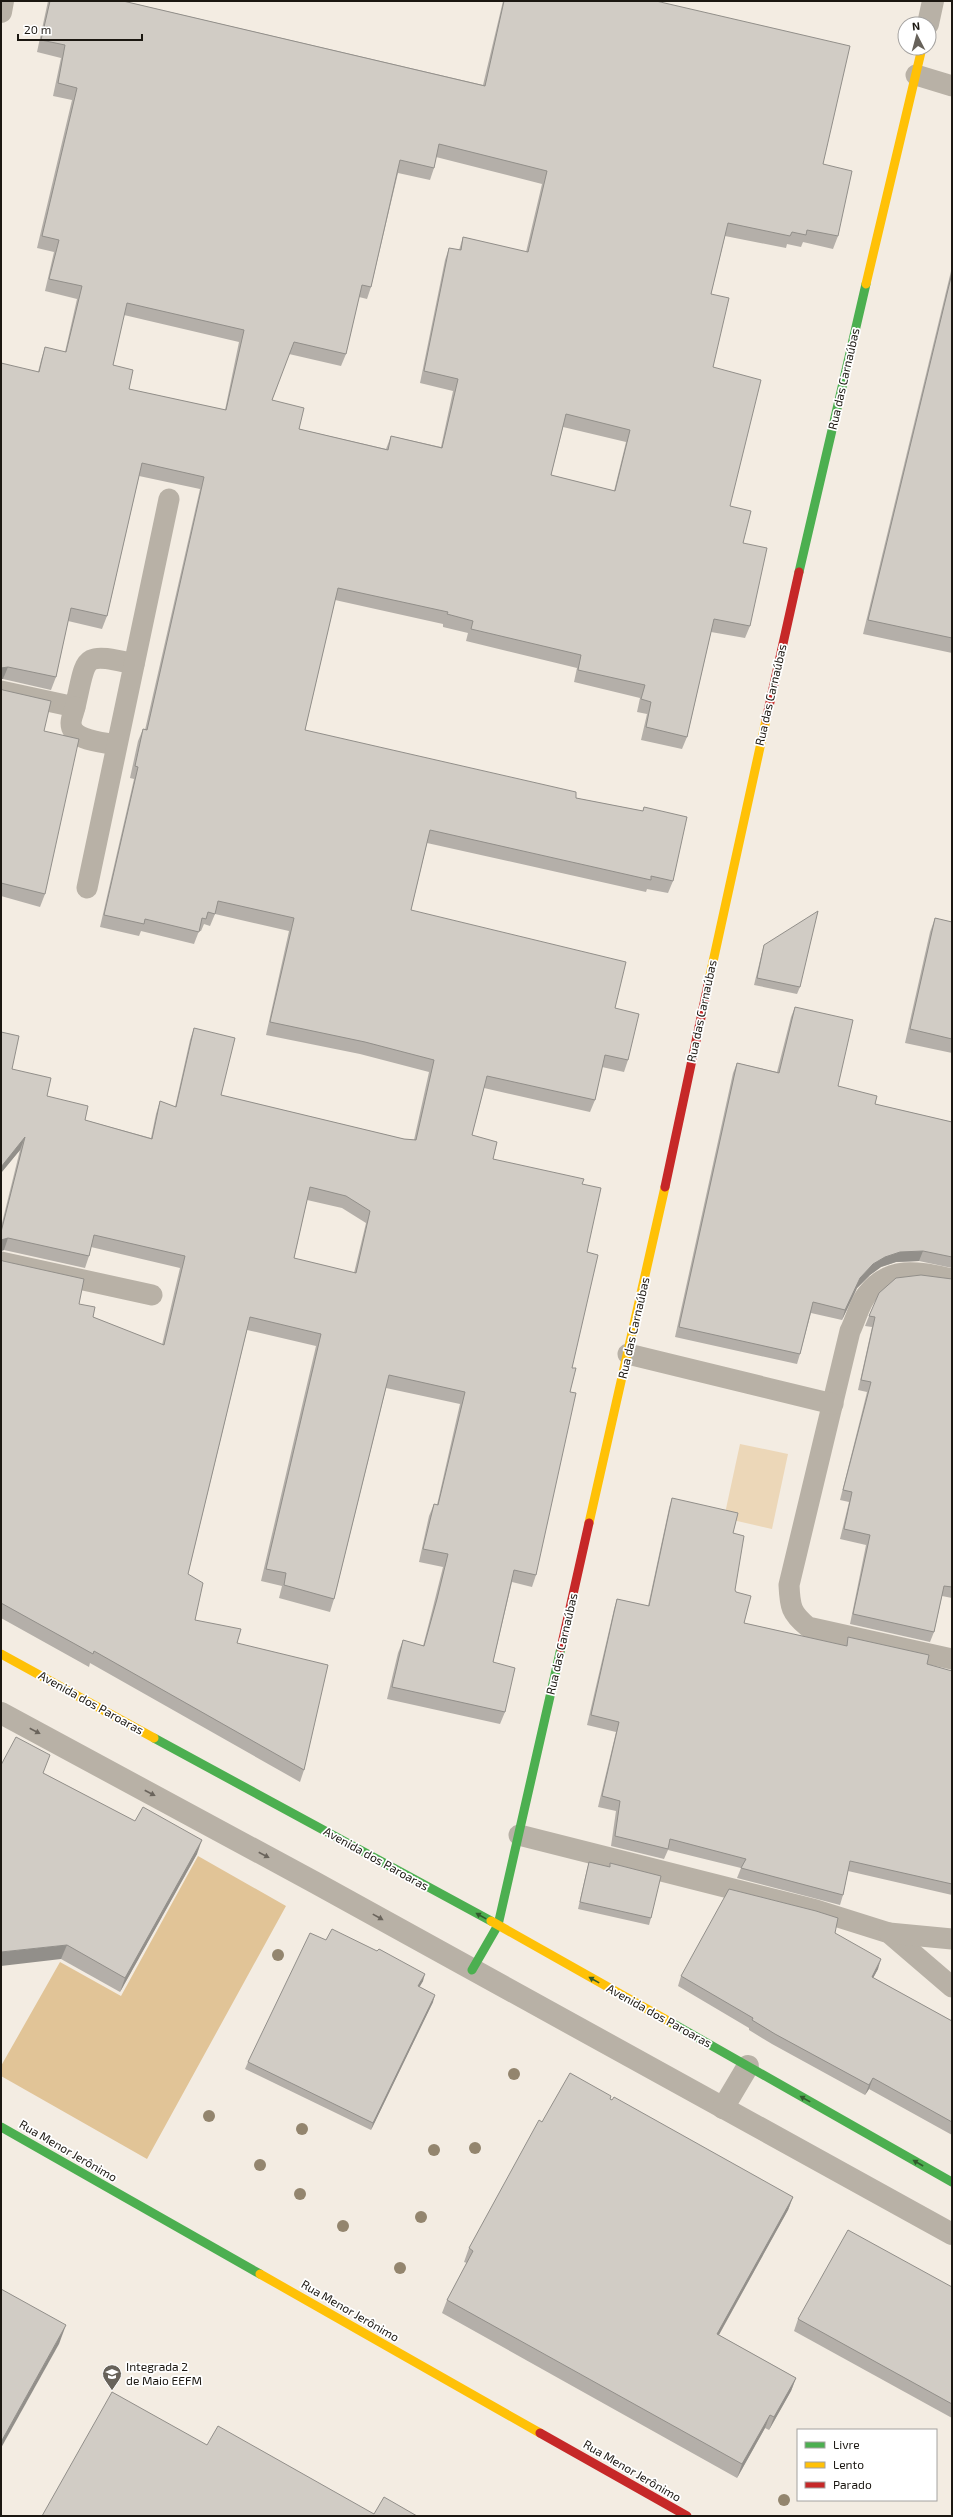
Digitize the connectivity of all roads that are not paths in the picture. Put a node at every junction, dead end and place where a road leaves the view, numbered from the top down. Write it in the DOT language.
graph roads {
  1 [pos="4,1"];
  2 [pos="933,1"];
  3 [pos="1,12"];
  4 [pos="930,16"];
  5 [pos="920,56"];
  6 [pos="916,75"];
  7 [pos="952,86"];
  8 [pos="169,499"];
  9 [pos="134,664"];
  10 [pos="1,691"];
  11 [pos="75,707"];
  12 [pos="116,745"];
  13 [pos="87,888"];
  14 [pos="1,1262"];
  15 [pos="952,1279"];
  16 [pos="152,1295"];
  17 [pos="628,1354"];
  18 [pos="833,1404"];
  19 [pos="1,1654"];
  20 [pos="952,1659"];
  21 [pos="1,1713"];
  22 [pos="519,1835"];
  23 [pos="498,1925"];
  24 [pos="889,1933"];
  25 [pos="952,1939"];
  26 [pos="472,1970"];
  27 [pos="952,1987"];
  28 [pos="748,2066"];
  29 [pos="724,2108"];
  30 [pos="1,2127"];
  31 [pos="952,2182"];
  32 [pos="952,2234"];
  33 [pos="687,2516"];
  1 -- 3 [label="street"];
  2 -- 4 [label="street"];
  5 -- 6 [label="street, Rua das Carnaúbas"];
  6 -- 7 [label="lane"];
  6 -- 17 [label="street, Rua das Carnaúbas"];
  8 -- 9 [label="lane"];
  9 -- 11 [label="lane"];
  9 -- 12 [label="lane"];
  10 -- 11 [label="lane"];
  11 -- 12 [label="lane"];
  12 -- 13 [label="lane"];
  14 -- 16 [label="lane"];
  15 -- 18 [label="lane"];
  17 -- 18 [label="lane"];
  17 -- 22 [label="street, Rua das Carnaúbas"];
  18 -- 20 [label="lane"];
  23 -- 19 [label="street, Avenida dos Paroaras, one-way"];
  21 -- 26 [label="street, one-way"];
  22 -- 23 [label="street, Rua das Carnaúbas"];
  22 -- 24 [label="lane"];
  23 -- 26 [label="street, Rua das Carnaúbas"];
  28 -- 23 [label="street, Avenida dos Paroaras, one-way"];
  24 -- 25 [label="lane"];
  24 -- 27 [label="lane"];
  26 -- 29 [label="street"];
  28 -- 29 [label="street"];
  31 -- 28 [label="street, Avenida dos Paroaras, one-way"];
  29 -- 32 [label="street"];
  30 -- 33 [label="street, Rua Menor Jerônimo"];
}
